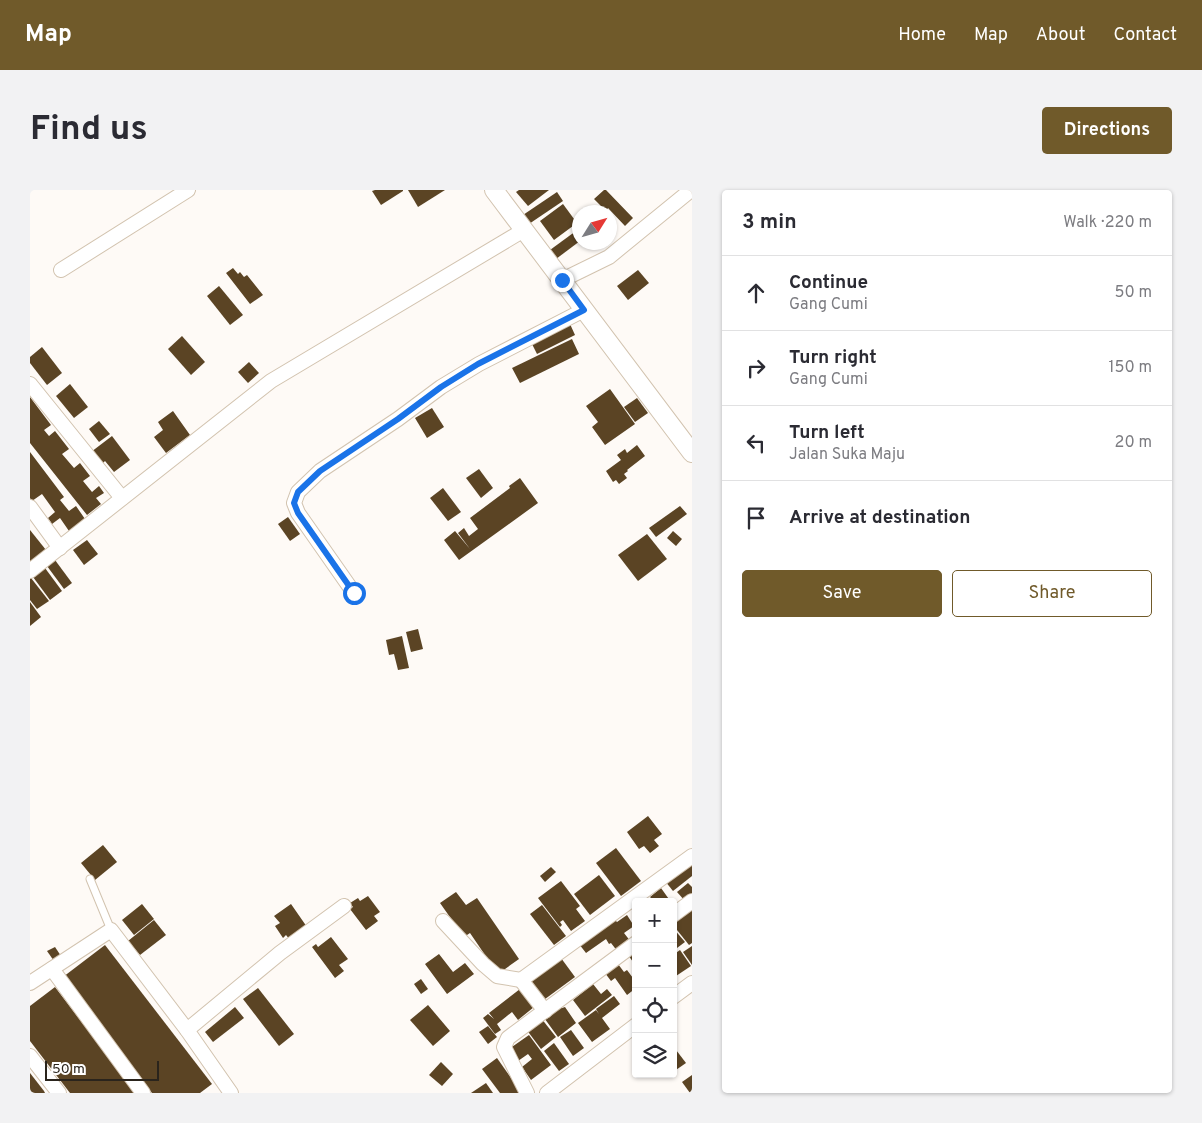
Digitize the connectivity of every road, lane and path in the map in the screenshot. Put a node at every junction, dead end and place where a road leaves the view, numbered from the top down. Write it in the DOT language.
graph roads {
  1 [pos="188,190"];
  2 [pos="494,190"];
  3 [pos="691,190"];
  4 [pos="524,230"];
  5 [pos="61,270"];
  6 [pos="562,280"];
  7 [pos="584,310"];
  8 [pos="30,384"];
  9 [pos="692,453"];
  10 [pos="122,498"];
  11 [pos="30,507"];
  12 [pos="60,548"];
  13 [pos="30,571"];
  14 [pos="354,593"];
  15 [pos="692,856"];
  16 [pos="90,879"];
  17 [pos="692,901"];
  18 [pos="344,906"];
  19 [pos="677,912"];
  20 [pos="443,921"];
  21 [pos="111,930"];
  22 [pos="632,946"];
  23 [pos="52,969"];
  24 [pos="522,980"];
  25 [pos="30,983"];
  26 [pos="692,983"];
  27 [pos="677,994"];
  28 [pos="545,1011"];
  29 [pos="632,1029"];
  30 [pos="187,1030"];
  31 [pos="30,1056"];
  32 [pos="225,1091"];
  33 [pos="59,1093"];
  34 [pos="143,1093"];
  35 [pos="527,1093"];
  36 [pos="547,1093"];
  1 -- 5 [label="street"];
  2 -- 4 [label="street"];
  3 -- 6 [label="street"];
  4 -- 6 [label="street"];
  4 -- 10 [label="street"];
  6 -- 7 [label="street"];
  7 -- 9 [label="street"];
  7 -- 14 [label="street"];
  8 -- 10 [label="street"];
  10 -- 12 [label="street"];
  11 -- 12 [label="street"];
  12 -- 13 [label="street"];
  15 -- 24 [label="street"];
  16 -- 21 [label="lane"];
  17 -- 19 [label="street"];
  18 -- 30 [label="street"];
  20 -- 24 [label="street"];
  21 -- 23 [label="street"];
  21 -- 30 [label="street"];
  22 -- 28 [label="street"];
  23 -- 25 [label="street"];
  23 -- 34 [label="street"];
  24 -- 28 [label="street"];
  26 -- 27 [label="street"];
  28 -- 35 [label="street"];
  29 -- 36 [label="street"];
  30 -- 32 [label="street"];
  31 -- 33 [label="street"];
}
